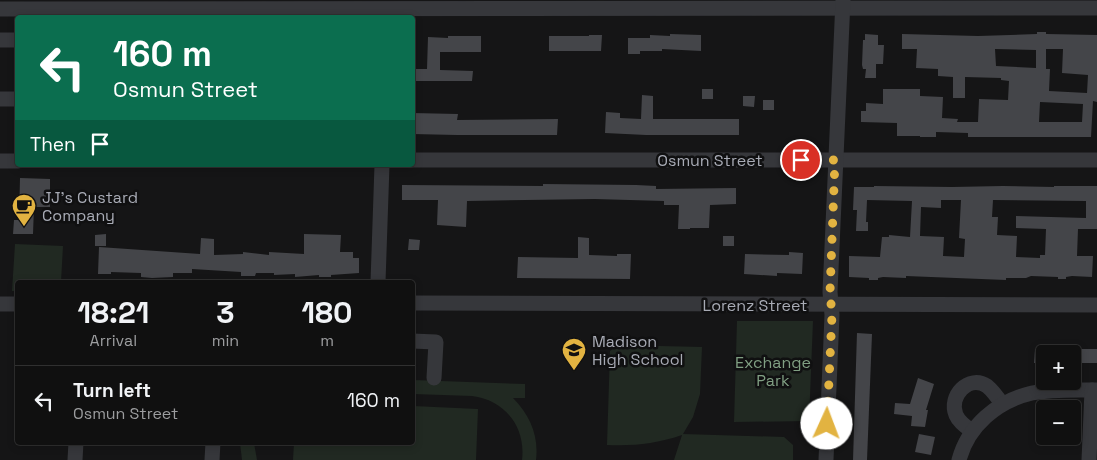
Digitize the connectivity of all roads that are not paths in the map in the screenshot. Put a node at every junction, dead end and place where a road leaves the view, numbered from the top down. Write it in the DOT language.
graph roads {
  1 [pos="842,4"];
  2 [pos="1097,8"];
  3 [pos="0,9"];
  4 [pos="76,9"];
  5 [pos="389,9"];
  6 [pos="0,40"];
  7 [pos="15,40"];
  8 [pos="0,99"];
  9 [pos="15,99"];
  10 [pos="415,160"];
  11 [pos="835,160"];
  12 [pos="1097,160"];
  13 [pos="0,161"];
  14 [pos="15,161"];
  15 [pos="382,167"];
  16 [pos="378,280"];
  17 [pos="415,303"];
  18 [pos="0,304"];
  19 [pos="15,304"];
  20 [pos="831,305"];
  21 [pos="1097,305"];
  22 [pos="415,341"];
  23 [pos="434,378"];
  24 [pos="1095,390"];
  25 [pos="1002,404"];
  26 [pos="972,431"];
  27 [pos="76,445"];
  28 [pos="213,445"];
  29 [pos="75,460"];
  30 [pos="212,460"];
  31 [pos="826,460"];
  32 [pos="959,460"];
  33 [pos="1090,460"];
  1 -- 2 [label="street"];
  1 -- 5 [label="street"];
  1 -- 11 [label="street"];
  3 -- 4 [label="street"];
  4 -- 5 [label="street"];
  6 -- 7 [label="street"];
  8 -- 9 [label="street"];
  10 -- 11 [label="street, Osmun Street"];
  11 -- 12 [label="street, Osmun Street"];
  11 -- 20 [label="street"];
  13 -- 14 [label="street"];
  15 -- 16 [label="street"];
  17 -- 20 [label="street, Lorenz Street"];
  18 -- 19 [label="street"];
  20 -- 21 [label="street, Lorenz Street"];
  20 -- 31 [label="street"];
  22 -- 23 [label="street"];
  24 -- 25 [label="street"];
  24 -- 33 [label="street"];
  25 -- 26 [label="street"];
  25 -- 26 [label="street"];
  26 -- 32 [label="street"];
  27 -- 29 [label="street"];
  28 -- 30 [label="street"];
}
